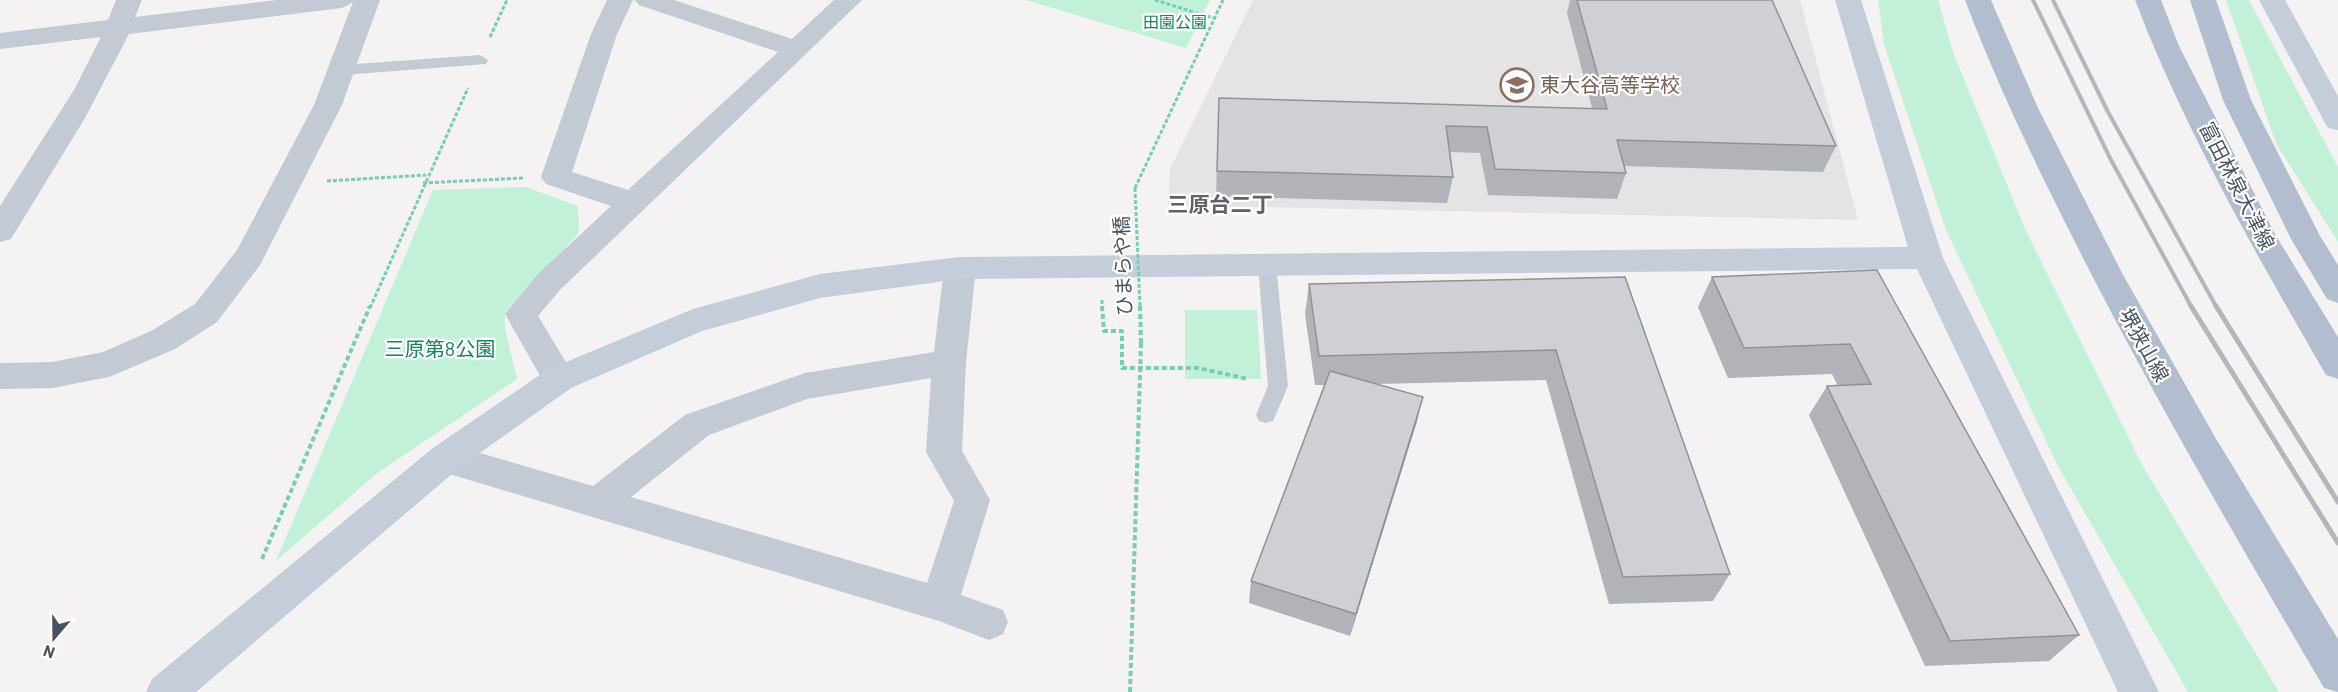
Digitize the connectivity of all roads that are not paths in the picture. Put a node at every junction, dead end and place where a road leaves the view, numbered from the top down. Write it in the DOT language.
graph roads {
  1 [pos="129,0"];
  2 [pos="342,0"];
  3 [pos="367,0"];
  4 [pos="620,0"];
  5 [pos="648,0"];
  6 [pos="849,0"];
  7 [pos="1848,0"];
  8 [pos="1978,0"];
  9 [pos="2148,0"];
  10 [pos="2203,0"];
  11 [pos="2272,0"];
  12 [pos="120,27"];
  13 [pos="0,41"];
  14 [pos="796,49"];
  15 [pos="480,60"];
  16 [pos="343,70"];
  17 [pos="2338,121"];
  18 [pos="634,203"];
  19 [pos="3,222"];
  20 [pos="1927,258"];
  21 [pos="1267,265"];
  22 [pos="960,268"];
  23 [pos="2338,291"];
  24 [pos="949,363"];
  25 [pos="2338,366"];
  26 [pos="0,376"];
  27 [pos="559,379"];
  28 [pos="1266,415"];
  29 [pos="446,458"];
  30 [pos="599,502"];
  31 [pos="939,604"];
  32 [pos="989,622"];
  33 [pos="2338,675"];
  34 [pos="166,692"];
  35 [pos="2139,692"];
  1 -- 12 [label="street"];
  2 -- 12 [label="street"];
  3 -- 16 [label="street"];
  4 -- 18 [label="street"];
  5 -- 14 [label="street"];
  6 -- 14 [label="street"];
  7 -- 20 [label="street"];
  8 -- 33 [label="main road, 堺狭山線"];
  9 -- 25 [label="main road, 富田林泉大津線"];
  10 -- 23 [label="main road"];
  11 -- 17 [label="street"];
  12 -- 13 [label="street"];
  12 -- 19 [label="street"];
  14 -- 18 [label="street"];
  15 -- 16 [label="lane"];
  16 -- 26 [label="street"];
  18 -- 27 [label="street"];
  20 -- 21 [label="street"];
  20 -- 35 [label="street"];
  21 -- 22 [label="street"];
  21 -- 28 [label="lane"];
  22 -- 24 [label="street"];
  22 -- 27 [label="street"];
  24 -- 30 [label="street"];
  24 -- 31 [label="street"];
  27 -- 29 [label="street"];
  29 -- 30 [label="street"];
  29 -- 34 [label="street"];
  30 -- 31 [label="street"];
  31 -- 32 [label="street"];
}
